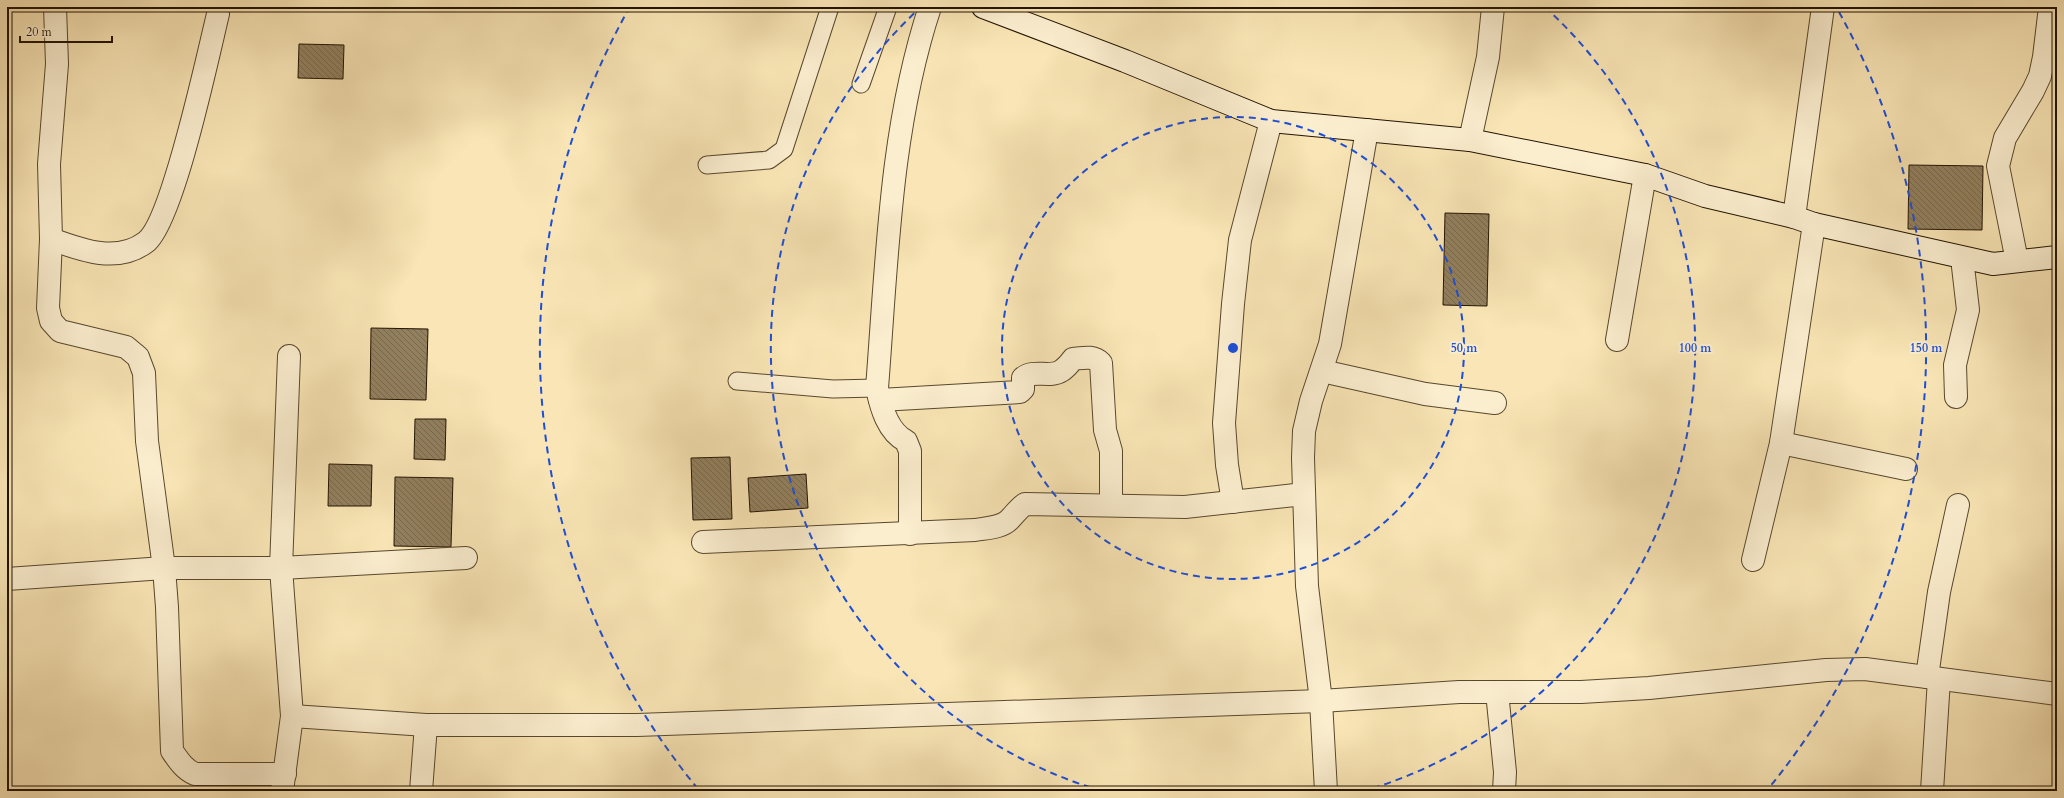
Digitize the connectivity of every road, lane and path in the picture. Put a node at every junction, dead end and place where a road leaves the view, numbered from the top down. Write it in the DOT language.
graph roads {
  1 [pos="55,7"];
  2 [pos="830,7"];
  3 [pos="888,7"];
  4 [pos="930,7"];
  5 [pos="983,7"];
  6 [pos="1493,7"];
  7 [pos="1823,7"];
  8 [pos="2050,7"];
  9 [pos="218,14"];
  10 [pos="861,84"];
  11 [pos="1271,121"];
  12 [pos="1367,130"];
  13 [pos="1470,140"];
  14 [pos="707,165"];
  15 [pos="1645,175"];
  16 [pos="1804,220"];
  17 [pos="51,239"];
  18 [pos="2057,257"];
  19 [pos="1962,258"];
  20 [pos="2017,261"];
  21 [pos="1617,340"];
  22 [pos="289,356"];
  23 [pos="1322,371"];
  24 [pos="737,380"];
  25 [pos="878,394"];
  26 [pos="1956,397"];
  27 [pos="1495,402"];
  28 [pos="1781,443"];
  29 [pos="1906,469"];
  30 [pos="1304,494"];
  31 [pos="1233,502"];
  32 [pos="1111,505"];
  33 [pos="1958,505"];
  34 [pos="910,534"];
  35 [pos="702,542"];
  36 [pos="466,558"];
  37 [pos="1753,560"];
  38 [pos="164,568"];
  39 [pos="280,568"];
  40 [pos="7,579"];
  41 [pos="1933,678"];
  42 [pos="1498,692"];
  43 [pos="2057,694"];
  44 [pos="1321,701"];
  45 [pos="292,716"];
  46 [pos="426,725"];
  47 [pos="283,782"];
  48 [pos="421,791"];
  49 [pos="1326,791"];
  50 [pos="1504,791"];
  51 [pos="1932,791"];
  1 -- 17 [label="street"];
  2 -- 14 [label="lane"];
  3 -- 10 [label="lane"];
  4 -- 25 [label="street"];
  5 -- 11 [label="street"];
  6 -- 13 [label="street"];
  7 -- 16 [label="street"];
  8 -- 20 [label="street"];
  9 -- 17 [label="street"];
  11 -- 12 [label="street"];
  11 -- 31 [label="street"];
  12 -- 13 [label="street"];
  12 -- 23 [label="street"];
  13 -- 15 [label="street"];
  15 -- 16 [label="street"];
  15 -- 21 [label="street"];
  16 -- 19 [label="street"];
  16 -- 28 [label="street"];
  17 -- 38 [label="street"];
  18 -- 20 [label="street"];
  19 -- 20 [label="street"];
  19 -- 26 [label="street"];
  22 -- 39 [label="street"];
  23 -- 27 [label="street"];
  23 -- 30 [label="street"];
  24 -- 25 [label="lane"];
  25 -- 32 [label="street"];
  25 -- 34 [label="street"];
  28 -- 29 [label="street"];
  28 -- 37 [label="street"];
  30 -- 31 [label="street"];
  30 -- 44 [label="street"];
  31 -- 32 [label="street"];
  32 -- 34 [label="street"];
  33 -- 41 [label="street"];
  34 -- 35 [label="street"];
  36 -- 39 [label="street"];
  38 -- 39 [label="street"];
  38 -- 40 [label="street"];
  38 -- 47 [label="street"];
  39 -- 45 [label="street"];
  41 -- 42 [label="street"];
  41 -- 43 [label="street"];
  41 -- 51 [label="street"];
  42 -- 44 [label="street"];
  42 -- 50 [label="street"];
  44 -- 46 [label="street"];
  44 -- 49 [label="street"];
  45 -- 46 [label="street"];
  45 -- 47 [label="street"];
  46 -- 48 [label="street"];
}
